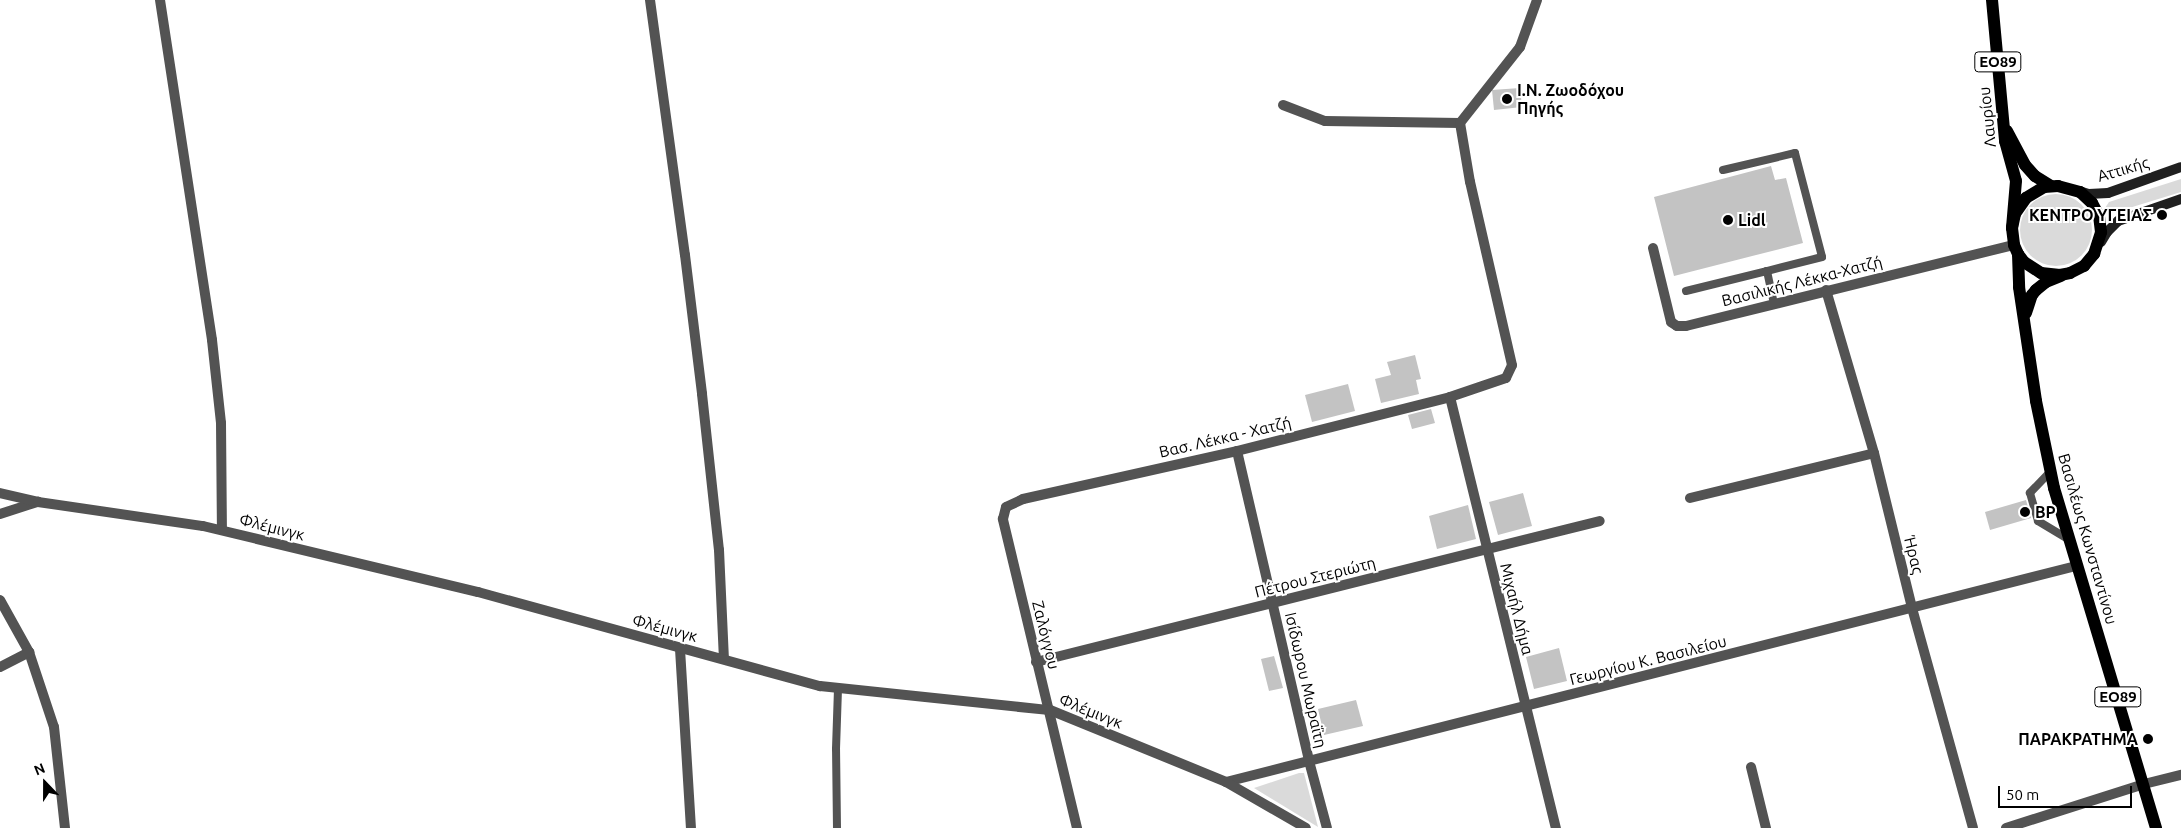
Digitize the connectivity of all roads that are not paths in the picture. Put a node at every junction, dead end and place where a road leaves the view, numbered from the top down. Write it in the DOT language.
graph roads {
  1 [pos="160,0"];
  2 [pos="650,0"];
  3 [pos="1537,0"];
  4 [pos="1992,0"];
  5 [pos="1283,105"];
  6 [pos="1460,123"];
  7 [pos="2003,124"];
  8 [pos="2181,167"];
  9 [pos="1723,170"];
  10 [pos="2051,186"];
  11 [pos="2073,189"];
  12 [pos="2181,199"];
  13 [pos="2012,228"];
  14 [pos="2098,247"];
  15 [pos="1653,248"];
  16 [pos="2016,249"];
  17 [pos="1767,271"];
  18 [pos="2070,273"];
  19 [pos="1826,290"];
  20 [pos="1686,291"];
  21 [pos="1774,304"];
  22 [pos="2024,320"];
  23 [pos="1450,397"];
  24 [pos="1237,451"];
  25 [pos="1874,453"];
  26 [pos="2050,472"];
  27 [pos="0,493"];
  28 [pos="1690,498"];
  29 [pos="38,502"];
  30 [pos="1006,507"];
  31 [pos="0,514"];
  32 [pos="1600,521"];
  33 [pos="222,530"];
  34 [pos="2068,539"];
  35 [pos="1486,550"];
  36 [pos="2076,566"];
  37 [pos="0,600"];
  38 [pos="1272,603"];
  39 [pos="1912,608"];
  40 [pos="680,649"];
  41 [pos="29,652"];
  42 [pos="724,659"];
  43 [pos="1036,662"];
  44 [pos="0,667"];
  45 [pos="838,689"];
  46 [pos="1526,706"];
  47 [pos="1050,710"];
  48 [pos="1309,761"];
  49 [pos="1751,767"];
  50 [pos="2181,775"];
  51 [pos="1226,782"];
  52 [pos="2144,784"];
  53 [pos="64,828"];
  54 [pos="691,828"];
  55 [pos="837,828"];
  56 [pos="1077,828"];
  57 [pos="1306,828"];
  58 [pos="1327,828"];
  59 [pos="1556,828"];
  60 [pos="1766,828"];
  61 [pos="1973,828"];
  62 [pos="2006,828"];
  63 [pos="2156,828"];
  1 -- 33 [label="street"];
  2 -- 42 [label="street"];
  3 -- 6 [label="street"];
  4 -- 7 [label="main road, Λαυρίου / ΕΟ89"];
  5 -- 6 [label="street"];
  6 -- 23 [label="street, Βασ. Λέκκα - Χατζή"];
  7 -- 10 [label="main road, ΕΟ89"];
  7 -- 13 [label="main road, Λαυρίου / ΕΟ89"];
  8 -- 11 [label="main road, Αττικής"];
  9 -- 17 [label="lane"];
  10 -- 11 [label="main road, ΕΟ89"];
  10 -- 13 [label="main road, Λαυρίου / ΕΟ89"];
  11 -- 14 [label="main road"];
  12 -- 14 [label="main road"];
  13 -- 16 [label="main road, Λαυρίου / ΕΟ89"];
  14 -- 18 [label="main road, ΕΟ89"];
  15 -- 21 [label="street, Βασιλικής Λέκκα-Χατζή"];
  16 -- 18 [label="main road"];
  16 -- 19 [label="street, Βασιλικής Λέκκα-Χατζή"];
  16 -- 22 [label="main road, Βασιλέως Κωνσταντίνου / ΕΟ89"];
  17 -- 20 [label="lane"];
  17 -- 21 [label="lane"];
  18 -- 22 [label="main road, ΕΟ89"];
  19 -- 21 [label="street, Βασιλικής Λέκκα-Χατζή"];
  19 -- 25 [label="street, Ήρας"];
  22 -- 26 [label="main road, Βασιλέως Κωνσταντίνου / ΕΟ89"];
  23 -- 24 [label="street, Βασ. Λέκκα - Χατζή"];
  23 -- 35 [label="street, Μιχαήλ Δήμα"];
  24 -- 30 [label="street, Βασ. Λέκκα - Χατζή"];
  24 -- 38 [label="street, Ισίδωρου Μωραΐτη"];
  25 -- 28 [label="street"];
  25 -- 39 [label="street, Ήρας"];
  26 -- 34 [label="main road, Βασιλέως Κωνσταντίνου / ΕΟ89"];
  26 -- 34 [label="lane"];
  27 -- 29 [label="street, Φλέμινγκ"];
  29 -- 31 [label="street"];
  29 -- 33 [label="street, Φλέμινγκ"];
  30 -- 43 [label="street, Ζαλόγγου"];
  32 -- 35 [label="street, Πέτρου Στεριώτη"];
  33 -- 40 [label="street, Φλέμινγκ"];
  34 -- 36 [label="main road, Βασιλέως Κωνσταντίνου / ΕΟ89"];
  35 -- 38 [label="street, Πέτρου Στεριώτη"];
  35 -- 46 [label="street, Μιχαήλ Δήμα"];
  36 -- 39 [label="street, Γεωργίου Κ. Βασιλείου"];
  36 -- 52 [label="main road, Βασιλέως Κωνσταντίνου / ΕΟ89"];
  37 -- 41 [label="street"];
  38 -- 43 [label="street, Πέτρου Στεριώτη"];
  38 -- 48 [label="street, Ισίδωρου Μωραΐτη"];
  39 -- 46 [label="street, Γεωργίου Κ. Βασιλείου"];
  39 -- 61 [label="street, Ήρας"];
  40 -- 42 [label="street, Φλέμινγκ"];
  40 -- 54 [label="street"];
  41 -- 44 [label="street"];
  41 -- 53 [label="street"];
  42 -- 45 [label="street, Φλέμινγκ"];
  43 -- 47 [label="street, Ζαλόγγου"];
  45 -- 47 [label="street, Φλέμινγκ"];
  45 -- 55 [label="lane"];
  46 -- 48 [label="street, Γεωργίου Κ. Βασιλείου"];
  46 -- 59 [label="street, Μιχαήλ Δήμα"];
  47 -- 51 [label="street, Φλέμινγκ"];
  47 -- 56 [label="street, Ζαλόγγου"];
  48 -- 51 [label="street, Γεωργίου Κ. Βασιλείου"];
  48 -- 58 [label="street, Ισίδωρου Μωραΐτη"];
  49 -- 60 [label="street"];
  50 -- 52 [label="street"];
  51 -- 57 [label="street, Φλέμινγκ"];
  52 -- 62 [label="street"];
  52 -- 63 [label="main road, Βασιλέως Κωνσταντίνου / ΕΟ89"];
}
